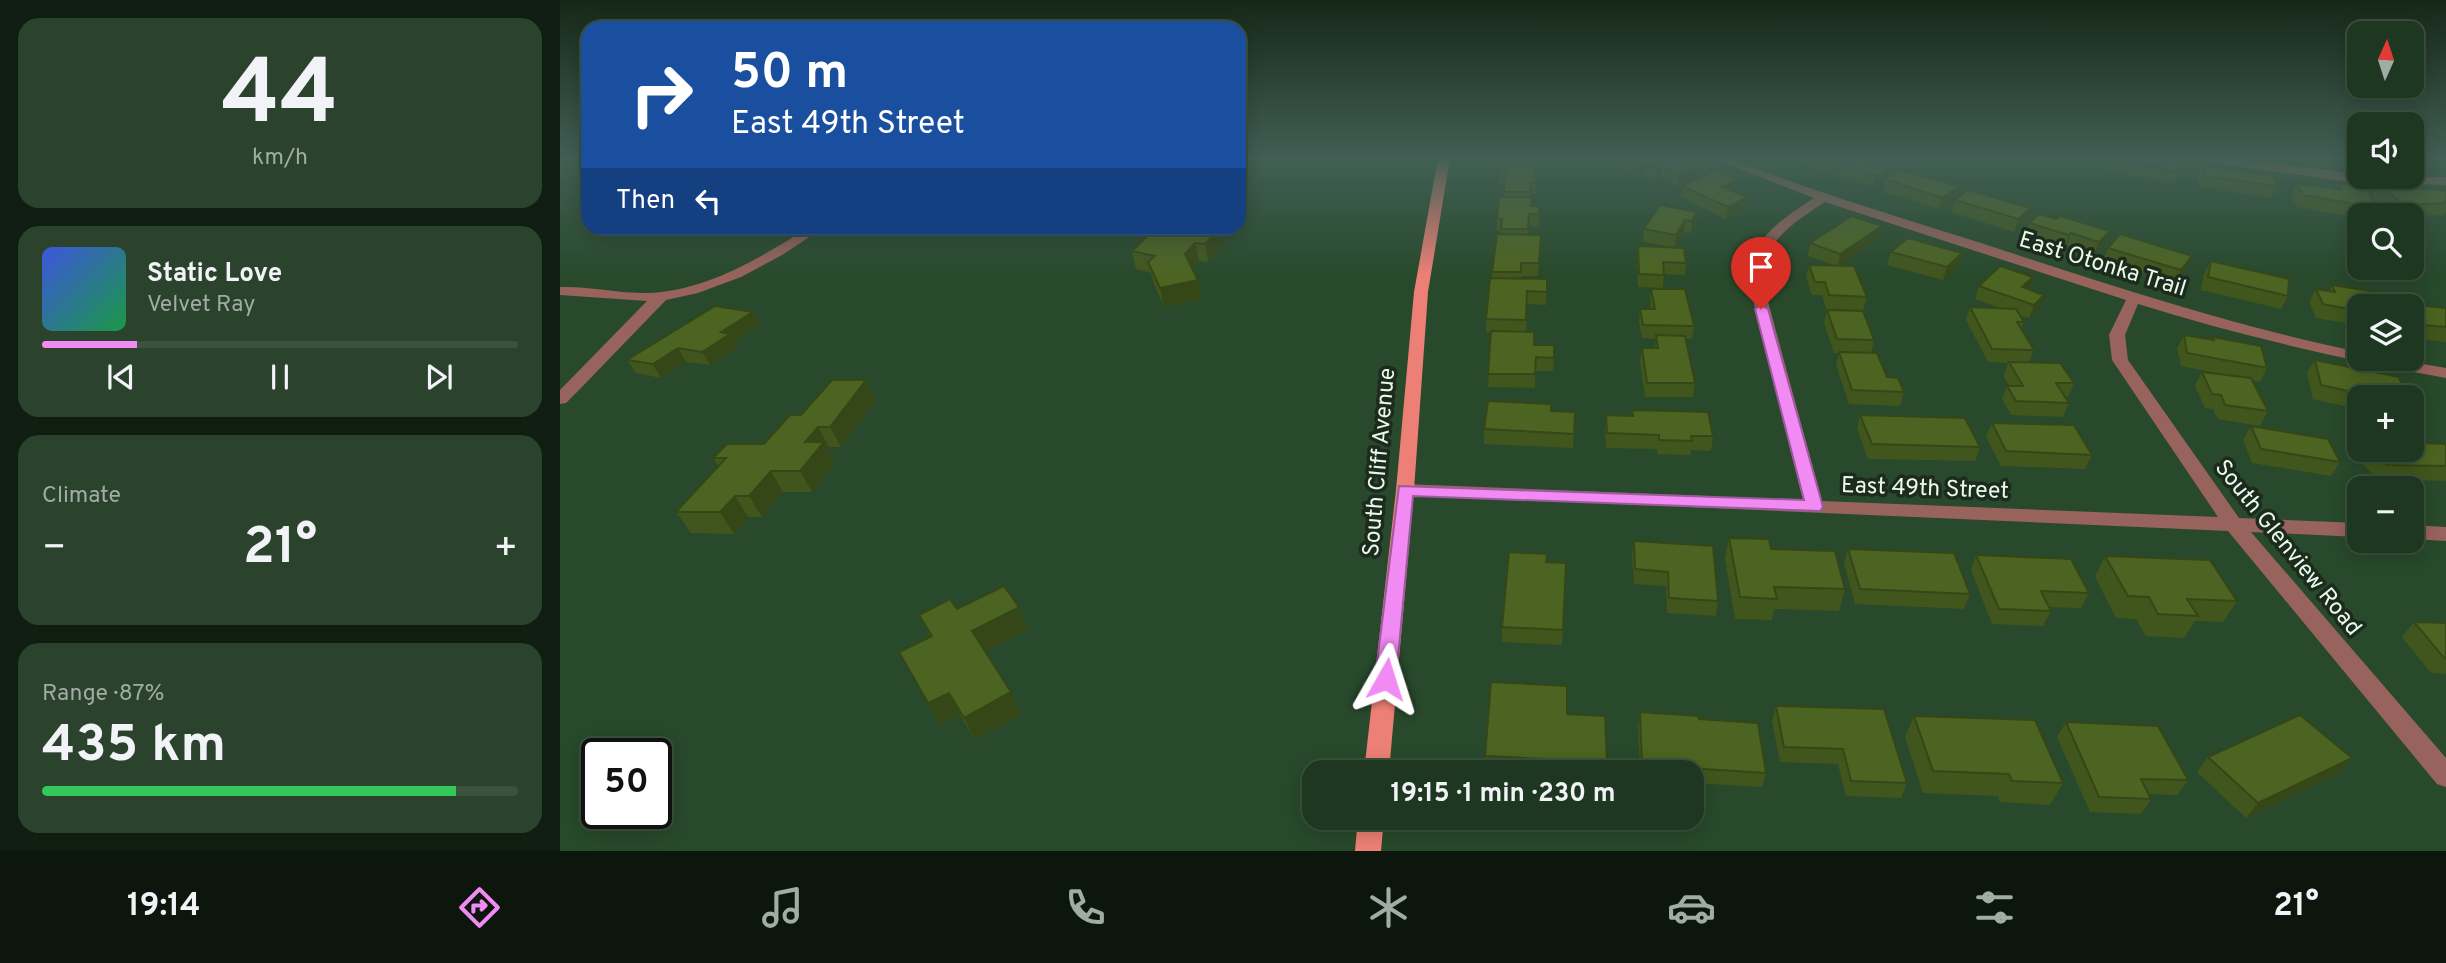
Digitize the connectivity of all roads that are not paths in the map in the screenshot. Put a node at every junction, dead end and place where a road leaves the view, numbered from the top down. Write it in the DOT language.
graph roads {
  1 [pos="1437,198"];
  2 [pos="1823,198"];
  3 [pos="1826,198"];
  4 [pos="804,235"];
  5 [pos="560,291"];
  6 [pos="661,296"];
  7 [pos="2134,298"];
  8 [pos="2347,354"];
  9 [pos="2424,369"];
  10 [pos="2446,373"];
  11 [pos="560,399"];
  12 [pos="1405,490"];
  13 [pos="1814,507"];
  14 [pos="2233,524"];
  15 [pos="2347,529"];
  16 [pos="2424,533"];
  17 [pos="2446,534"];
  18 [pos="1377,760"];
  19 [pos="2446,776"];
  20 [pos="1370,830"];
  21 [pos="1368,851"];
  1 -- 12 [label="main road, South Cliff Avenue"];
  2 -- 13 [label="street"];
  3 -- 7 [label="street, East Otonka Trail"];
  4 -- 6 [label="street"];
  5 -- 6 [label="street"];
  6 -- 11 [label="street"];
  7 -- 8 [label="street, East Otonka Trail"];
  7 -- 14 [label="street, South Glenview Road"];
  9 -- 10 [label="street"];
  12 -- 13 [label="street, East 49th Street"];
  12 -- 18 [label="main road, South Cliff Avenue"];
  13 -- 14 [label="street, East 49th Street"];
  14 -- 15 [label="street, East 49th Street"];
  14 -- 19 [label="street, South Glenview Road"];
  16 -- 17 [label="street"];
  20 -- 21 [label="main road"];
}
